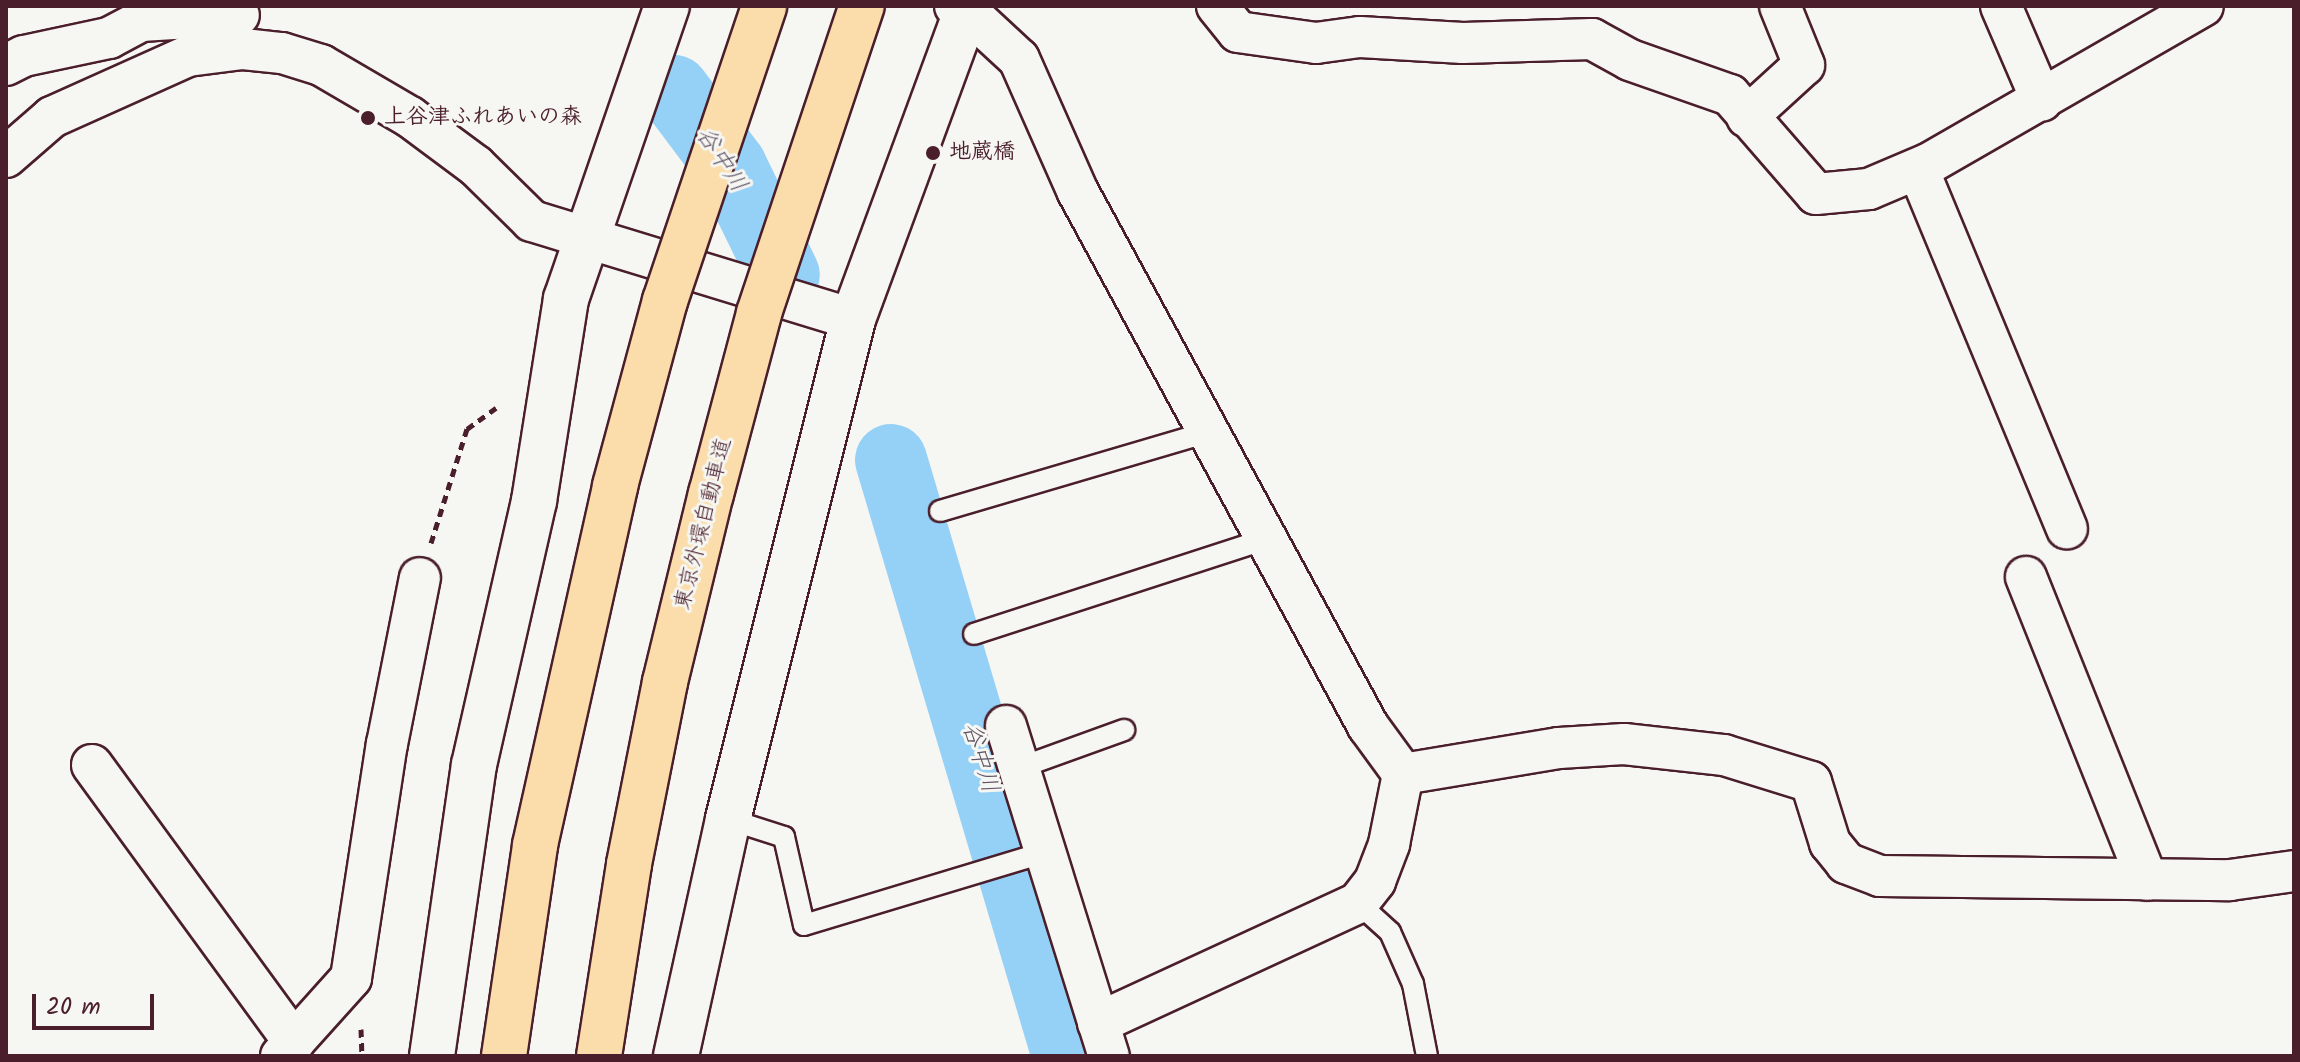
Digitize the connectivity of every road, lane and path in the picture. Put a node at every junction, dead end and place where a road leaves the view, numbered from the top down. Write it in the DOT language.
graph roads {
  1 [pos="667,6"];
  2 [pos="764,6"];
  3 [pos="862,6"];
  4 [pos="1217,6"];
  5 [pos="1780,6"];
  6 [pos="2001,6"];
  7 [pos="2203,6"];
  8 [pos="970,7"];
  9 [pos="160,12"];
  10 [pos="240,23"];
  11 [pos="188,56"];
  12 [pos="6,65"];
  13 [pos="2042,101"];
  14 [pos="1747,117"];
  15 [pos="6,157"];
  16 [pos="1918,169"];
  17 [pos="585,235"];
  18 [pos="853,319"];
  19 [pos="496,408"];
  20 [pos="1208,432"];
  21 [pos="940,511"];
  22 [pos="2067,528"];
  23 [pos="1266,539"];
  24 [pos="2026,577"];
  25 [pos="420,578"];
  26 [pos="974,634"];
  27 [pos="1006,726"];
  28 [pos="1124,730"];
  29 [pos="92,765"];
  30 [pos="1019,768"];
  31 [pos="1403,774"];
  32 [pos="728,819"];
  33 [pos="1036,855"];
  34 [pos="2294,871"];
  35 [pos="2147,880"];
  36 [pos="1358,903"];
  37 [pos="1104,1039"];
  38 [pos="287,1049"];
  39 [pos="432,1056"];
  40 [pos="504,1056"];
  41 [pos="599,1056"];
  42 [pos="676,1056"];
  43 [pos="1427,1056"];
  1 -- 17 [label="street"];
  2 -- 40 [label="highway, bridge"];
  3 -- 41 [label="highway, 東京外環自動車道, bridge"];
  4 -- 14 [label="street"];
  5 -- 14 [label="street"];
  6 -- 13 [label="street"];
  7 -- 13 [label="street"];
  8 -- 18 [label="street"];
  8 -- 20 [label="street"];
  9 -- 10 [label="street"];
  9 -- 11 [label="street"];
  9 -- 12 [label="street"];
  10 -- 11 [label="street"];
  10 -- 17 [label="street"];
  11 -- 15 [label="street"];
  13 -- 16 [label="street"];
  14 -- 16 [label="street"];
  16 -- 22 [label="street"];
  17 -- 18 [label="street"];
  17 -- 39 [label="street"];
  18 -- 32 [label="street"];
  19 -- 25 [label="path"];
  20 -- 21 [label="lane"];
  20 -- 23 [label="street"];
  23 -- 26 [label="lane"];
  23 -- 31 [label="street"];
  24 -- 35 [label="street"];
  25 -- 38 [label="street"];
  27 -- 30 [label="street"];
  28 -- 30 [label="lane"];
  29 -- 38 [label="street"];
  30 -- 33 [label="street"];
  31 -- 35 [label="street"];
  31 -- 36 [label="street"];
  32 -- 33 [label="lane"];
  32 -- 42 [label="street"];
  33 -- 37 [label="street"];
  34 -- 35 [label="street"];
  36 -- 37 [label="street"];
  36 -- 43 [label="lane"];
}
